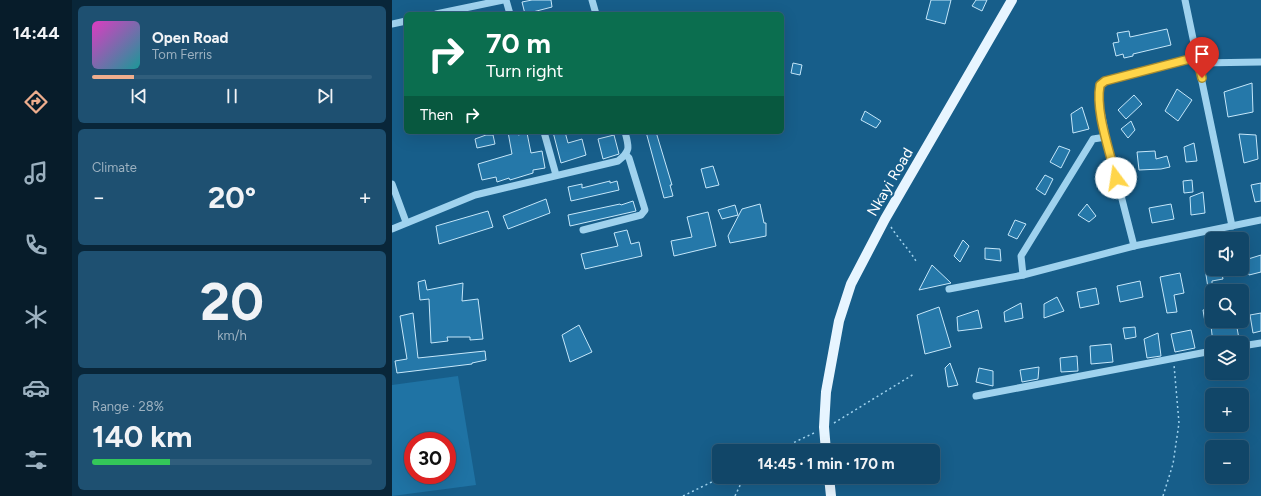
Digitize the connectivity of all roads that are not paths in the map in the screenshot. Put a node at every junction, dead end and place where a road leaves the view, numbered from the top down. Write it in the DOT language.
graph roads {
  1 [pos="503,0"];
  2 [pos="506,0"];
  3 [pos="592,0"];
  4 [pos="1012,0"];
  5 [pos="1184,0"];
  6 [pos="446,12"];
  7 [pos="509,12"];
  8 [pos="595,12"];
  9 [pos="404,21"];
  10 [pos="392,24"];
  11 [pos="1198,60"];
  12 [pos="1261,62"];
  13 [pos="545,134"];
  14 [pos="625,134"];
  15 [pos="1106,137"];
  16 [pos="626,155"];
  17 [pos="556,175"];
  18 [pos="392,184"];
  19 [pos="1261,220"];
  20 [pos="406,222"];
  21 [pos="1232,226"];
  22 [pos="392,229"];
  23 [pos="583,230"];
  24 [pos="1134,246"];
  25 [pos="1023,275"];
  26 [pos="949,289"];
  27 [pos="1261,342"];
  28 [pos="1249,345"];
  29 [pos="1205,352"];
  30 [pos="976,396"];
  31 [pos="825,444"];
  32 [pos="830,484"];
  33 [pos="831,496"];
  1 -- 6 [label="street"];
  2 -- 7 [label="street"];
  3 -- 8 [label="street"];
  4 -- 31 [label="main road, Nkayi Road"];
  5 -- 11 [label="street"];
  9 -- 10 [label="street"];
  11 -- 12 [label="street"];
  11 -- 15 [label="street"];
  11 -- 21 [label="street"];
  13 -- 17 [label="street"];
  14 -- 16 [label="street"];
  15 -- 24 [label="street"];
  15 -- 25 [label="street"];
  16 -- 17 [label="street"];
  16 -- 23 [label="street"];
  17 -- 20 [label="street"];
  18 -- 20 [label="street"];
  19 -- 21 [label="street"];
  20 -- 22 [label="street"];
  21 -- 24 [label="street"];
  24 -- 25 [label="street"];
  25 -- 26 [label="street"];
  27 -- 28 [label="street"];
  29 -- 30 [label="street"];
  32 -- 33 [label="main road"];
}
